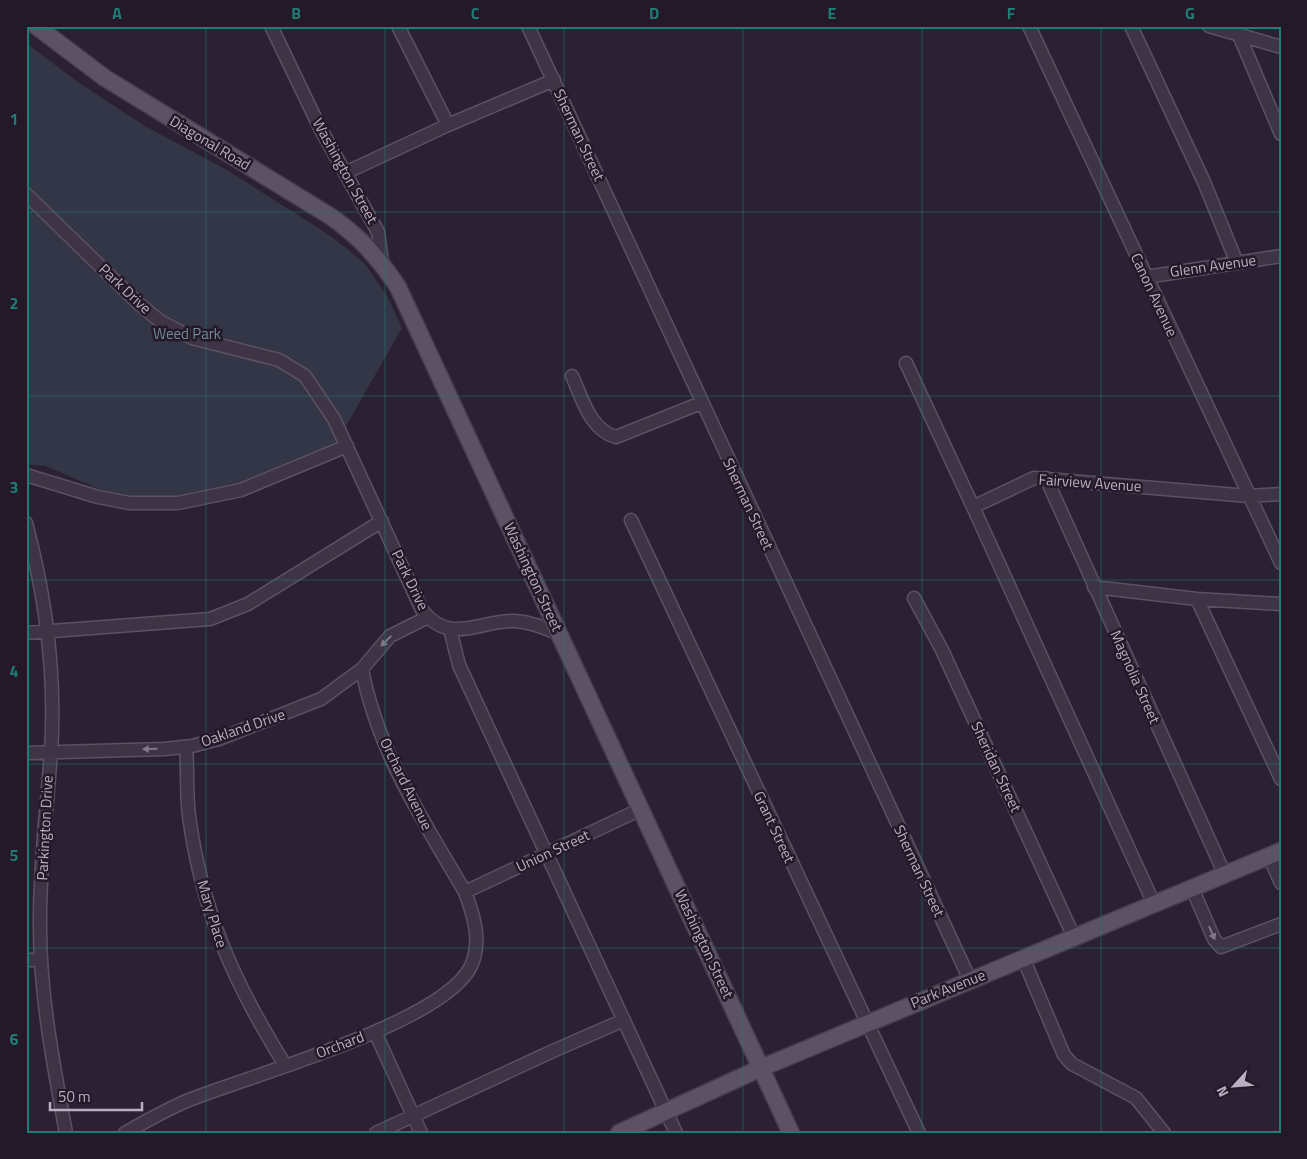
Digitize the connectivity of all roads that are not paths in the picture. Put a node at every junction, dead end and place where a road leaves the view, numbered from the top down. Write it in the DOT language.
graph roads {
  1 [pos="36,26"];
  2 [pos="271,26"];
  3 [pos="398,26"];
  4 [pos="528,26"];
  5 [pos="1029,26"];
  6 [pos="1131,26"];
  7 [pos="1209,26"];
  8 [pos="1239,35"];
  9 [pos="1281,47"];
  10 [pos="554,80"];
  11 [pos="448,125"];
  12 [pos="1281,134"];
  13 [pos="345,173"];
  14 [pos="26,194"];
  15 [pos="1281,256"];
  16 [pos="382,262"];
  17 [pos="1237,263"];
  18 [pos="1146,277"];
  19 [pos="906,363"];
  20 [pos="572,376"];
  21 [pos="701,403"];
  22 [pos="347,446"];
  23 [pos="26,475"];
  24 [pos="1046,478"];
  25 [pos="1281,494"];
  26 [pos="1249,496"];
  27 [pos="973,507"];
  28 [pos="631,520"];
  29 [pos="382,521"];
  30 [pos="26,524"];
  31 [pos="1281,563"];
  32 [pos="1094,587"];
  33 [pos="914,598"];
  34 [pos="1197,599"];
  35 [pos="1281,604"];
  36 [pos="428,616"];
  37 [pos="450,629"];
  38 [pos="48,632"];
  39 [pos="26,633"];
  40 [pos="560,634"];
  41 [pos="362,669"];
  42 [pos="186,747"];
  43 [pos="51,752"];
  44 [pos="26,753"];
  45 [pos="1281,779"];
  46 [pos="641,809"];
  47 [pos="546,854"];
  48 [pos="1275,854"];
  49 [pos="1225,875"];
  50 [pos="1281,883"];
  51 [pos="1192,888"];
  52 [pos="465,892"];
  53 [pos="1154,904"];
  54 [pos="1281,924"];
  55 [pos="1074,937"];
  56 [pos="1024,958"];
  57 [pos="26,960"];
  58 [pos="41,960"];
  59 [pos="970,980"];
  60 [pos="624,1020"];
  61 [pos="867,1022"];
  62 [pos="375,1032"];
  63 [pos="285,1065"];
  64 [pos="761,1068"];
  65 [pos="666,1111"];
  66 [pos="414,1116"];
  67 [pos="66,1133"];
  68 [pos="125,1133"];
  69 [pos="376,1133"];
  70 [pos="421,1133"];
  71 [pos="619,1133"];
  72 [pos="676,1133"];
  73 [pos="791,1133"];
  74 [pos="919,1133"];
  75 [pos="1164,1133"];
  1 -- 16 [label="main road, Diagonal Road"];
  2 -- 13 [label="street, Washington Street"];
  3 -- 11 [label="street"];
  4 -- 10 [label="street, Sherman Street"];
  5 -- 18 [label="street, Canon Avenue"];
  6 -- 17 [label="street"];
  7 -- 8 [label="street"];
  8 -- 9 [label="street"];
  8 -- 12 [label="street"];
  10 -- 11 [label="street"];
  10 -- 21 [label="street, Sherman Street"];
  11 -- 13 [label="street"];
  13 -- 16 [label="street, Washington Street"];
  14 -- 22 [label="street, Park Drive"];
  15 -- 17 [label="street, Glenn Avenue"];
  16 -- 40 [label="main road, Washington Street"];
  17 -- 18 [label="street, Glenn Avenue"];
  18 -- 26 [label="street, Canon Avenue"];
  19 -- 27 [label="street"];
  20 -- 21 [label="street"];
  21 -- 59 [label="street, Sherman Street"];
  22 -- 23 [label="street"];
  22 -- 29 [label="street, Park Drive"];
  24 -- 26 [label="street, Fairview Avenue"];
  24 -- 27 [label="street, Fairview Avenue"];
  24 -- 32 [label="street, Magnolia Street"];
  25 -- 26 [label="street, Fairview Avenue"];
  26 -- 31 [label="street, Canon Avenue"];
  27 -- 53 [label="street"];
  28 -- 61 [label="street, Grant Street"];
  29 -- 36 [label="street, Park Drive"];
  29 -- 38 [label="street"];
  30 -- 38 [label="street, Parkington Drive"];
  32 -- 34 [label="street"];
  32 -- 49 [label="street, Magnolia Street"];
  33 -- 55 [label="street, Sheridan Street"];
  34 -- 35 [label="street"];
  34 -- 45 [label="street"];
  36 -- 37 [label="street, Park Drive"];
  36 -- 41 [label="street, Oakland Drive, one-way"];
  37 -- 40 [label="street"];
  37 -- 47 [label="street"];
  38 -- 39 [label="street"];
  38 -- 43 [label="street, Parkington Drive"];
  40 -- 46 [label="main road, Washington Street"];
  41 -- 42 [label="street, Oakland Drive"];
  41 -- 52 [label="street, Orchard Avenue"];
  42 -- 43 [label="street, Oakland Drive, one-way"];
  42 -- 63 [label="street, Mary Place"];
  43 -- 44 [label="street, Oakland Drive"];
  43 -- 58 [label="street, Parkington Drive"];
  46 -- 47 [label="street, Union Street"];
  46 -- 64 [label="main road, Washington Street"];
  47 -- 52 [label="street, Union Street"];
  47 -- 60 [label="street"];
  48 -- 49 [label="main road, Park Avenue"];
  48 -- 50 [label="street"];
  49 -- 51 [label="main road, Park Avenue"];
  51 -- 53 [label="main road, Park Avenue"];
  51 -- 54 [label="street, one-way"];
  52 -- 62 [label="street, Orchard"];
  53 -- 55 [label="main road, Park Avenue"];
  55 -- 56 [label="main road, Park Avenue"];
  56 -- 59 [label="main road, Park Avenue"];
  56 -- 75 [label="street"];
  57 -- 58 [label="street"];
  58 -- 67 [label="street, Parkington Drive"];
  59 -- 61 [label="main road, Park Avenue"];
  60 -- 65 [label="street"];
  60 -- 66 [label="street"];
  61 -- 64 [label="main road, Park Avenue"];
  61 -- 74 [label="street, Grant Street"];
  62 -- 63 [label="street, Orchard"];
  62 -- 66 [label="street"];
  63 -- 68 [label="street, Orchard"];
  64 -- 65 [label="main road, Park Avenue"];
  64 -- 73 [label="main road, Washington Street"];
  65 -- 71 [label="main road, Park Avenue"];
  65 -- 72 [label="street"];
  66 -- 69 [label="street"];
  66 -- 70 [label="street"];
}
